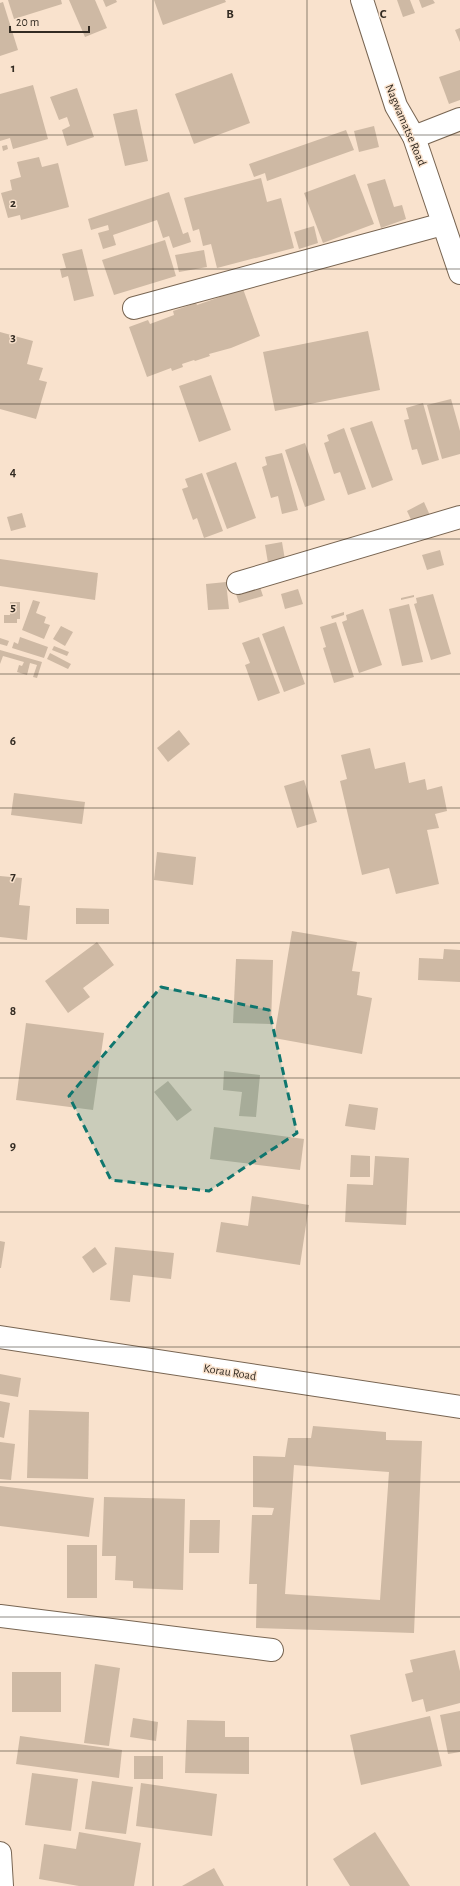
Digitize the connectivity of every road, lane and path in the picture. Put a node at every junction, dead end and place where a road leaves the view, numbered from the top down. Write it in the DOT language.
graph roads {
  1 [pos="362,0"];
  2 [pos="460,119"];
  3 [pos="414,137"];
  4 [pos="443,224"];
  5 [pos="460,273"];
  6 [pos="134,308"];
  7 [pos="460,517"];
  8 [pos="238,583"];
  9 [pos="0,1337"];
  10 [pos="460,1407"];
  11 [pos="0,1616"];
  12 [pos="272,1650"];
  13 [pos="0,1854"];
  14 [pos="2,1886"];
  1 -- 3 [label="street, Nagwamatse Road"];
  2 -- 3 [label="street"];
  3 -- 4 [label="street, Nagwamatse Road"];
  4 -- 5 [label="street, Nagwamatse Road"];
  4 -- 6 [label="street"];
  7 -- 8 [label="street"];
  9 -- 10 [label="street, Korau Road"];
  11 -- 12 [label="street"];
  13 -- 14 [label="street"];
}
